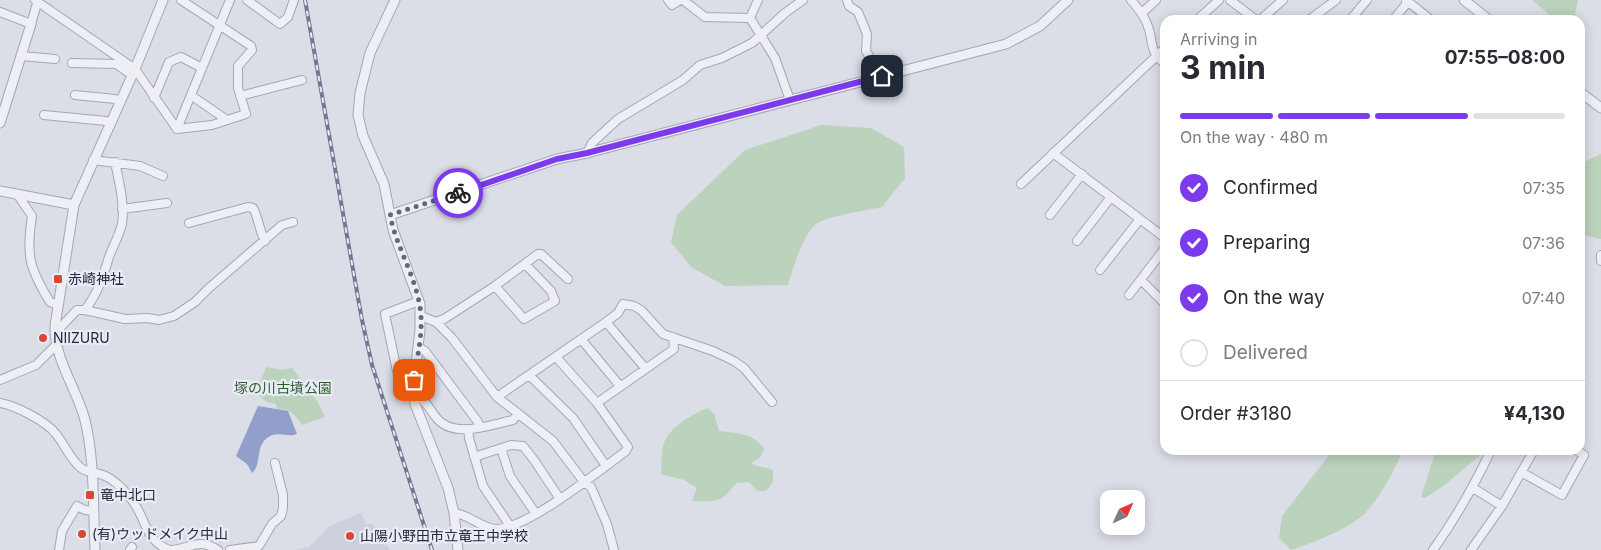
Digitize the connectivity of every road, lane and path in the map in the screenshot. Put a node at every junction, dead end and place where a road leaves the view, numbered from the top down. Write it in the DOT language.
graph roads {
  1 [pos="163,0"];
  2 [pos="181,0"];
  3 [pos="230,0"];
  4 [pos="247,0"];
  5 [pos="294,0"];
  6 [pos="395,0"];
  7 [pos="668,0"];
  8 [pos="681,0"];
  9 [pos="758,0"];
  10 [pos="803,0"];
  11 [pos="848,0"];
  12 [pos="1068,0"];
  13 [pos="1131,0"];
  14 [pos="1156,0"];
  15 [pos="1219,0"];
  16 [pos="1230,0"];
  17 [pos="1283,0"];
  18 [pos="1336,0"];
  19 [pos="1367,0"];
  20 [pos="1464,0"];
  21 [pos="37,1"];
  22 [pos="1407,1"];
  23 [pos="0,12"];
  24 [pos="1142,13"];
  25 [pos="1202,15"];
  26 [pos="1250,15"];
  27 [pos="1266,15"];
  28 [pos="1316,15"];
  29 [pos="1354,15"];
  30 [pos="1397,15"];
  31 [pos="1425,15"];
  32 [pos="1481,15"];
  33 [pos="734,18"];
  34 [pos="750,18"];
  35 [pos="715,22"];
  36 [pos="31,24"];
  37 [pos="219,25"];
  38 [pos="761,36"];
  39 [pos="1160,52"];
  40 [pos="21,56"];
  41 [pos="1156,56"];
  42 [pos="55,59"];
  43 [pos="1160,60"];
  44 [pos="72,63"];
  45 [pos="202,68"];
  46 [pos="133,72"];
  47 [pos="882,76"];
  48 [pos="302,80"];
  49 [pos="75,96"];
  50 [pos="192,96"];
  51 [pos="240,96"];
  52 [pos="1585,96"];
  53 [pos="154,98"];
  54 [pos="790,100"];
  55 [pos="120,102"];
  56 [pos="1601,108"];
  57 [pos="44,115"];
  58 [pos="227,120"];
  59 [pos="0,123"];
  60 [pos="110,123"];
  61 [pos="177,129"];
  62 [pos="587,153"];
  63 [pos="1053,153"];
  64 [pos="94,160"];
  65 [pos="115,162"];
  66 [pos="1082,174"];
  67 [pos="163,176"];
  68 [pos="1021,184"];
  69 [pos="0,192"];
  70 [pos="17,194"];
  71 [pos="1111,197"];
  72 [pos="167,203"];
  73 [pos="74,205"];
  74 [pos="122,209"];
  75 [pos="390,215"];
  76 [pos="1050,215"];
  77 [pos="1140,219"];
  78 [pos="293,222"];
  79 [pos="189,223"];
  80 [pos="1160,234"];
  81 [pos="265,241"];
  82 [pos="1077,241"];
  83 [pos="1160,255"];
  84 [pos="1601,255"];
  85 [pos="1601,261"];
  86 [pos="525,264"];
  87 [pos="1100,270"];
  88 [pos="568,279"];
  89 [pos="1141,280"];
  90 [pos="495,286"];
  91 [pos="1129,295"];
  92 [pos="1160,299"];
  93 [pos="419,300"];
  94 [pos="58,305"];
  95 [pos="85,310"];
  96 [pos="421,316"];
  97 [pos="436,322"];
  98 [pos="606,322"];
  99 [pos="55,332"];
  100 [pos="673,337"];
  101 [pos="581,340"];
  102 [pos="56,345"];
  103 [pos="418,347"];
  104 [pos="556,356"];
  105 [pos="645,368"];
  106 [pos="397,371"];
  107 [pos="529,375"];
  108 [pos="0,380"];
  109 [pos="620,386"];
  110 [pos="414,393"];
  111 [pos="497,397"];
  112 [pos="772,402"];
  113 [pos="0,403"];
  114 [pos="597,403"];
  115 [pos="518,413"];
  116 [pos="480,427"];
  117 [pos="468,429"];
  118 [pos="501,448"];
  119 [pos="1489,455"];
  120 [pos="1531,455"];
  121 [pos="1584,455"];
  122 [pos="474,457"];
  123 [pos="275,462"];
  124 [pos="606,466"];
  125 [pos="1521,472"];
  126 [pos="92,473"];
  127 [pos="584,482"];
  128 [pos="1473,488"];
  129 [pos="560,500"];
  130 [pos="1502,506"];
  131 [pos="94,511"];
  132 [pos="454,513"];
  133 [pos="536,514"];
  134 [pos="510,526"];
  135 [pos="59,550"];
  136 [pos="95,550"];
  137 [pos="170,550"];
  138 [pos="218,550"];
  139 [pos="230,550"];
  140 [pos="458,550"];
  141 [pos="614,550"];
  142 [pos="1433,550"];
  143 [pos="1471,550"];
  1 -- 46 [label="street"];
  2 -- 37 [label="street"];
  3 -- 37 [label="street"];
  4 -- 5 [label="street"];
  6 -- 75 [label="street"];
  7 -- 8 [label="street"];
  8 -- 33 [label="street"];
  9 -- 34 [label="street"];
  10 -- 38 [label="street"];
  11 -- 47 [label="street"];
  12 -- 47 [label="street"];
  13 -- 24 [label="street"];
  14 -- 24 [label="street"];
  15 -- 25 [label="street"];
  16 -- 26 [label="street"];
  17 -- 27 [label="street"];
  18 -- 28 [label="street"];
  19 -- 29 [label="street"];
  20 -- 32 [label="street"];
  21 -- 36 [label="street"];
  21 -- 46 [label="street"];
  22 -- 30 [label="street"];
  22 -- 31 [label="street"];
  23 -- 36 [label="street"];
  24 -- 41 [label="street"];
  33 -- 34 [label="street"];
  33 -- 35 [label="street"];
  34 -- 38 [label="street"];
  36 -- 40 [label="street"];
  37 -- 45 [label="street"];
  37 -- 51 [label="street"];
  38 -- 54 [label="street"];
  38 -- 62 [label="street"];
  39 -- 41 [label="street"];
  40 -- 42 [label="street"];
  40 -- 59 [label="street"];
  41 -- 43 [label="street"];
  41 -- 63 [label="street"];
  44 -- 46 [label="street"];
  45 -- 50 [label="street"];
  45 -- 53 [label="street"];
  46 -- 53 [label="street"];
  46 -- 55 [label="street"];
  47 -- 54 [label="street"];
  48 -- 51 [label="street"];
  49 -- 55 [label="street"];
  50 -- 58 [label="street"];
  50 -- 61 [label="street"];
  51 -- 58 [label="street"];
  52 -- 56 [label="street"];
  53 -- 61 [label="street"];
  54 -- 62 [label="street"];
  55 -- 60 [label="street"];
  57 -- 60 [label="street"];
  58 -- 61 [label="street"];
  60 -- 64 [label="street"];
  62 -- 75 [label="street"];
  63 -- 66 [label="street"];
  63 -- 68 [label="street"];
  64 -- 65 [label="street"];
  64 -- 73 [label="street"];
  65 -- 67 [label="street"];
  65 -- 74 [label="street"];
  66 -- 71 [label="street"];
  66 -- 76 [label="street"];
  69 -- 70 [label="street"];
  70 -- 73 [label="street"];
  70 -- 94 [label="street"];
  71 -- 77 [label="street"];
  71 -- 82 [label="street"];
  72 -- 74 [label="street"];
  73 -- 94 [label="street"];
  74 -- 95 [label="street"];
  75 -- 93 [label="street"];
  77 -- 80 [label="street"];
  77 -- 87 [label="street"];
  78 -- 81 [label="street"];
  79 -- 81 [label="street"];
  81 -- 95 [label="street"];
  83 -- 89 [label="street"];
  84 -- 85 [label="street"];
  86 -- 88 [label="street"];
  86 -- 90 [label="street"];
  86 -- 90 [label="street"];
  89 -- 91 [label="street"];
  89 -- 92 [label="street"];
  90 -- 97 [label="street"];
  93 -- 96 [label="street"];
  93 -- 106 [label="street"];
  94 -- 99 [label="street"];
  95 -- 99 [label="street"];
  96 -- 97 [label="street"];
  96 -- 103 [label="street"];
  97 -- 111 [label="street"];
  98 -- 100 [label="street"];
  98 -- 101 [label="street"];
  98 -- 105 [label="street"];
  99 -- 102 [label="street"];
  100 -- 105 [label="street"];
  100 -- 112 [label="street"];
  101 -- 104 [label="street"];
  101 -- 109 [label="street"];
  102 -- 108 [label="street"];
  102 -- 126 [label="street"];
  103 -- 110 [label="street"];
  103 -- 116 [label="street"];
  104 -- 107 [label="street"];
  104 -- 114 [label="street"];
  105 -- 109 [label="street"];
  107 -- 111 [label="street"];
  107 -- 124 [label="street"];
  109 -- 114 [label="street"];
  110 -- 117 [label="street"];
  110 -- 132 [label="street"];
  111 -- 115 [label="street"];
  113 -- 126 [label="street"];
  114 -- 124 [label="street"];
  115 -- 116 [label="street"];
  115 -- 127 [label="street"];
  116 -- 117 [label="street"];
  117 -- 122 [label="street"];
  118 -- 122 [label="street"];
  118 -- 129 [label="street"];
  118 -- 133 [label="street"];
  119 -- 128 [label="street"];
  120 -- 125 [label="street"];
  121 -- 125 [label="street"];
  122 -- 134 [label="street"];
  123 -- 139 [label="street"];
  124 -- 127 [label="street"];
  125 -- 130 [label="street"];
  126 -- 131 [label="street"];
  126 -- 137 [label="street"];
  127 -- 129 [label="street"];
  127 -- 141 [label="street"];
  128 -- 130 [label="street"];
  128 -- 142 [label="street"];
  129 -- 133 [label="street"];
  130 -- 143 [label="street"];
  131 -- 135 [label="street"];
  131 -- 136 [label="street"];
  132 -- 134 [label="street"];
  132 -- 140 [label="street"];
  133 -- 134 [label="street"];
  137 -- 138 [label="street"];
}
